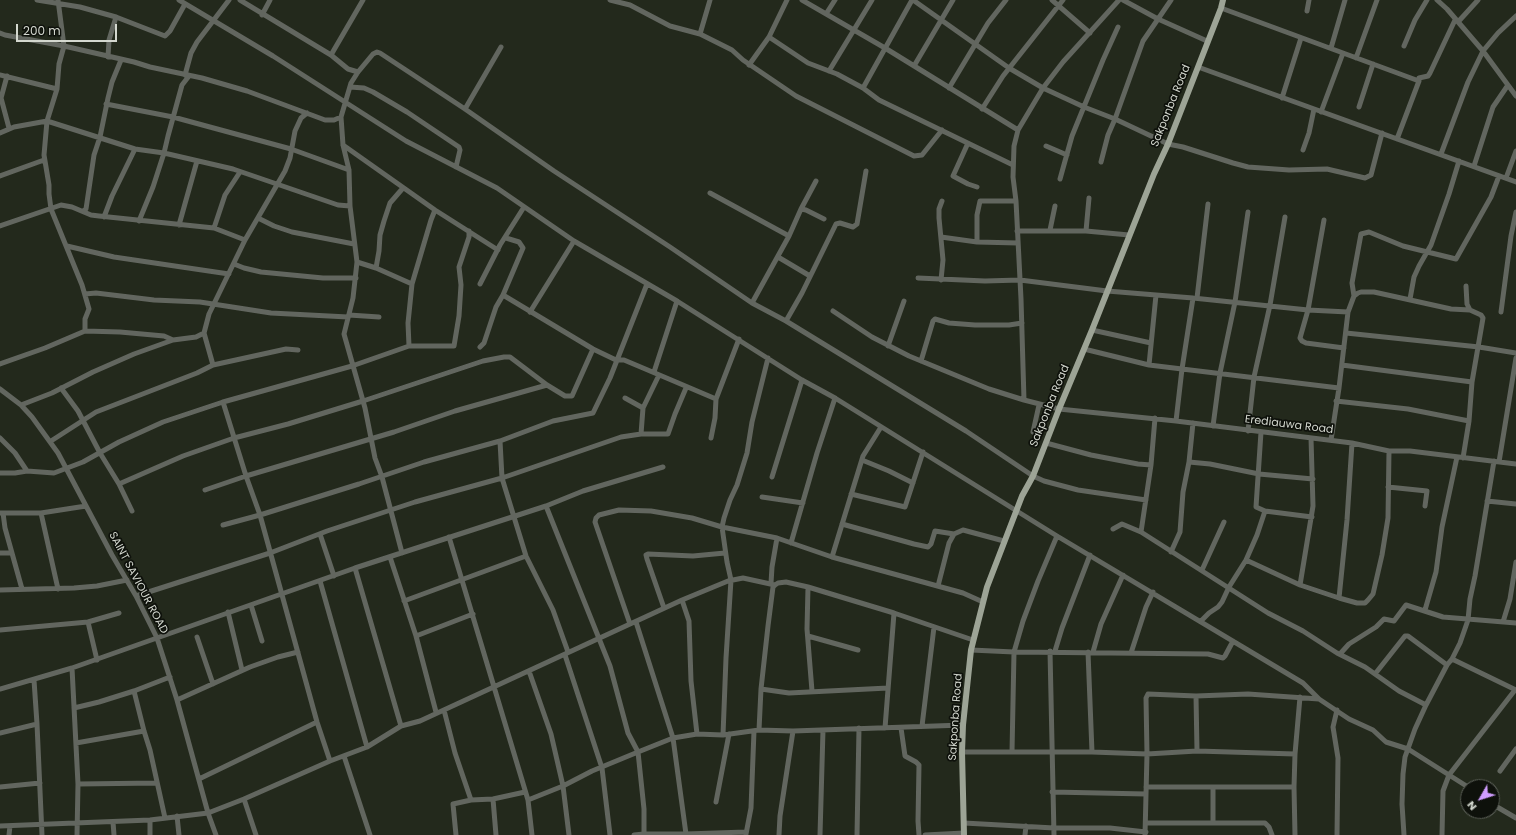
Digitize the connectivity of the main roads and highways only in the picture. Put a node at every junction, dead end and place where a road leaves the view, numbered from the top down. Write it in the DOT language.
graph roads {
  1 [pos="1223,0"];
  2 [pos="964,834"];
  1 -- 2 [label="main road, Sakponba Road"];
}
